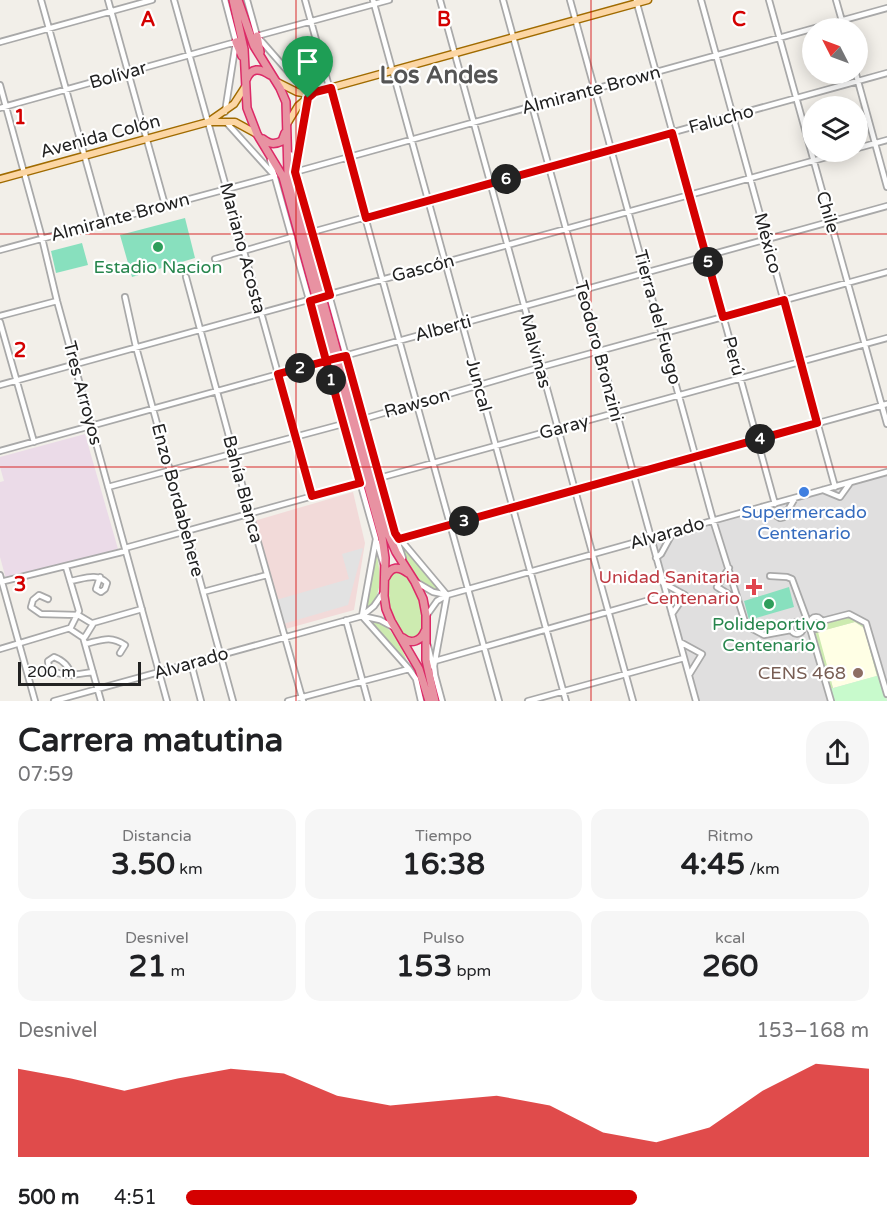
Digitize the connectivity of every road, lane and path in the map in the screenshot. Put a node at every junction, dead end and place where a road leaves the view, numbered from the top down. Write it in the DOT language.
graph roads {
  1 [pos="41,0"];
  2 [pos="108,0"];
  3 [pos="152,0"];
  4 [pos="174,0"];
  5 [pos="225,0"];
  6 [pos="233,0"];
  7 [pos="238,0"];
  8 [pos="247,0"];
  9 [pos="306,0"];
  10 [pos="388,0"];
  11 [pos="440,0"];
  12 [pos="503,0"];
  13 [pos="570,0"];
  14 [pos="648,0"];
  15 [pos="701,0"];
  16 [pos="769,0"];
  17 [pos="836,0"];
  18 [pos="374,2"];
  19 [pos="636,2"];
  20 [pos="887,8"];
  21 [pos="111,11"];
  22 [pos="841,18"];
  23 [pos="852,18"];
  24 [pos="575,19"];
  25 [pos="311,21"];
  26 [pos="49,28"];
  27 [pos="802,32"];
  28 [pos="256,36"];
  29 [pos="512,37"];
  30 [pos="780,38"];
  31 [pos="0,42"];
  32 [pos="236,42"];
  33 [pos="454,53"];
  34 [pos="189,55"];
  35 [pos="716,55"];
  36 [pos="244,63"];
  37 [pos="263,63"];
  38 [pos="393,71"];
  39 [pos="128,72"];
  40 [pos="656,72"];
  41 [pos="887,74"];
  42 [pos="274,79"];
  43 [pos="868,79"];
  44 [pos="848,84"];
  45 [pos="859,84"];
  46 [pos="0,85"];
  47 [pos="245,85"];
  48 [pos="331,88"];
  49 [pos="595,89"];
  50 [pos="66,90"];
  51 [pos="310,95"];
  52 [pos="796,99"];
  53 [pos="532,106"];
  54 [pos="3,107"];
  55 [pos="225,112"];
  56 [pos="733,116"];
  57 [pos="802,119"];
  58 [pos="225,121"];
  59 [pos="208,122"];
  60 [pos="473,122"];
  61 [pos="287,126"];
  62 [pos="672,133"];
  63 [pos="258,135"];
  64 [pos="147,139"];
  65 [pos="411,140"];
  66 [pos="887,140"];
  67 [pos="287,143"];
  68 [pos="875,143"];
  69 [pos="868,145"];
  70 [pos="266,148"];
  71 [pos="611,150"];
  72 [pos="85,156"];
  73 [pos="349,157"];
  74 [pos="807,162"];
  75 [pos="815,162"];
  76 [pos="548,167"];
  77 [pos="295,172"];
  78 [pos="24,173"];
  79 [pos="275,176"];
  80 [pos="750,178"];
  81 [pos="0,179"];
  82 [pos="490,183"];
  83 [pos="887,187"];
  84 [pos="226,188"];
  85 [pos="689,195"];
  86 [pos="428,200"];
  87 [pos="165,206"];
  88 [pos="887,206"];
  89 [pos="628,212"];
  90 [pos="366,218"];
  91 [pos="831,221"];
  92 [pos="103,222"];
  93 [pos="565,229"];
  94 [pos="312,232"];
  95 [pos="292,237"];
  96 [pos="42,238"];
  97 [pos="767,239"];
  98 [pos="507,245"];
  99 [pos="0,250"];
  100 [pos="244,251"];
  101 [pos="706,255"];
  102 [pos="214,259"];
  103 [pos="445,262"];
  104 [pos="645,272"];
  105 [pos="887,272"];
  106 [pos="186,277"];
  107 [pos="382,279"];
  108 [pos="848,283"];
  109 [pos="582,290"];
  110 [pos="125,297"];
  111 [pos="320,298"];
  112 [pos="784,300"];
  113 [pos="57,301"];
  114 [pos="524,306"];
  115 [pos="261,314"];
  116 [pos="0,316"];
  117 [pos="723,317"];
  118 [pos="0,322"];
  119 [pos="462,323"];
  120 [pos="201,330"];
  121 [pos="662,334"];
  122 [pos="887,338"];
  123 [pos="399,340"];
  124 [pos="865,344"];
  125 [pos="136,347"];
  126 [pos="599,351"];
  127 [pos="336,358"];
  128 [pos="801,362"];
  129 [pos="75,365"];
  130 [pos="541,367"];
  131 [pos="278,374"];
  132 [pos="740,379"];
  133 [pos="16,381"];
  134 [pos="0,385"];
  135 [pos="479,386"];
  136 [pos="218,391"];
  137 [pos="679,396"];
  138 [pos="417,403"];
  139 [pos="884,405"];
  140 [pos="153,409"];
  141 [pos="616,413"];
  142 [pos="363,419"];
  143 [pos="817,423"];
  144 [pos="343,424"];
  145 [pos="887,424"];
  146 [pos="92,426"];
  147 [pos="558,429"];
  148 [pos="295,437"];
  149 [pos="757,440"];
  150 [pos="33,442"];
  151 [pos="496,446"];
  152 [pos="0,451"];
  153 [pos="233,453"];
  154 [pos="696,457"];
  155 [pos="433,463"];
  156 [pos="170,470"];
  157 [pos="887,472"];
  158 [pos="633,474"];
  159 [pos="380,478"];
  160 [pos="360,483"];
  161 [pos="850,483"];
  162 [pos="108,487"];
  163 [pos="835,487"];
  164 [pos="575,490"];
  165 [pos="823,490"];
  166 [pos="312,496"];
  167 [pos="795,498"];
  168 [pos="775,504"];
  169 [pos="513,507"];
  170 [pos="762,507"];
  171 [pos="250,514"];
  172 [pos="713,520"];
  173 [pos="450,525"];
  174 [pos="186,531"];
  175 [pos="673,532"];
  176 [pos="395,533"];
  177 [pos="651,538"];
  178 [pos="376,539"];
  179 [pos="399,539"];
  180 [pos="126,549"];
  181 [pos="592,554"];
  182 [pos="657,558"];
  183 [pos="66,567"];
  184 [pos="729,567"];
  185 [pos="406,569"];
  186 [pos="530,571"];
  187 [pos="385,573"];
  188 [pos="0,575"];
  189 [pos="267,575"];
  190 [pos="770,576"];
  191 [pos="100,578"];
  192 [pos="412,578"];
  193 [pos="69,581"];
  194 [pos="1,582"];
  195 [pos="663,583"];
  196 [pos="384,586"];
  197 [pos="468,589"];
  198 [pos="203,592"];
  199 [pos="447,595"];
  200 [pos="667,595"];
  201 [pos="48,599"];
  202 [pos="738,600"];
  203 [pos="142,609"];
  204 [pos="608,612"];
  205 [pos="672,614"];
  206 [pos="78,615"];
  207 [pos="362,616"];
  208 [pos="346,620"];
  209 [pos="822,621"];
  210 [pos="93,623"];
  211 [pos="426,623"];
  212 [pos="808,625"];
  213 [pos="70,627"];
  214 [pos="546,629"];
  215 [pos="791,630"];
  216 [pos="425,636"];
  217 [pos="83,637"];
  218 [pos="285,637"];
  219 [pos="401,637"];
  220 [pos="680,642"];
  221 [pos="19,644"];
  222 [pos="85,645"];
  223 [pos="484,647"];
  224 [pos="0,649"];
  225 [pos="120,653"];
  226 [pos="220,654"];
  227 [pos="684,658"];
  228 [pos="435,661"];
  229 [pos="191,663"];
  230 [pos="409,669"];
  231 [pos="159,671"];
  232 [pos="93,672"];
  233 [pos="625,674"];
  234 [pos="72,675"];
  235 [pos="435,675"];
  236 [pos="689,675"];
  237 [pos="416,679"];
  238 [pos="363,682"];
  239 [pos="98,689"];
  240 [pos="563,691"];
  241 [pos="887,694"];
  242 [pos="302,699"];
  243 [pos="35,701"];
  244 [pos="54,701"];
  245 [pos="101,701"];
  246 [pos="167,701"];
  247 [pos="201,701"];
  248 [pos="233,701"];
  249 [pos="288,701"];
  250 [pos="368,701"];
  251 [pos="422,701"];
  252 [pos="429,701"];
  253 [pos="435,701"];
  254 [pos="442,701"];
  255 [pos="499,701"];
  256 [pos="528,701"];
  257 [pos="566,701"];
  258 [pos="633,701"];
  259 [pos="696,701"];
  260 [pos="831,701"];
  1 -- 26 [label="street"];
  2 -- 21 [label="street"];
  3 -- 21 [label="street"];
  4 -- 34 [label="street, Mariano Acosta"];
  5 -- 32 [label="street"];
  6 -- 36 [label="highway"];
  7 -- 37 [label="highway"];
  8 -- 28 [label="street"];
  9 -- 25 [label="street"];
  10 -- 18 [label="street"];
  11 -- 33 [label="street, Malvinas"];
  12 -- 29 [label="street, Teodoro Bronzini"];
  13 -- 24 [label="street, Tierra del Fuego"];
  14 -- 19 [label="main road"];
  15 -- 35 [label="street, México"];
  16 -- 30 [label="street, Chile"];
  17 -- 22 [label="street"];
  18 -- 25 [label="street"];
  18 -- 38 [label="street, Juncal"];
  19 -- 24 [label="main road"];
  19 -- 40 [label="street, Perú"];
  20 -- 23 [label="street, Almirante Brown"];
  21 -- 26 [label="street"];
  21 -- 39 [label="street"];
  24 -- 29 [label="main road"];
  24 -- 49 [label="street, Tierra del Fuego"];
  25 -- 28 [label="street"];
  25 -- 48 [label="street"];
  26 -- 31 [label="street"];
  26 -- 50 [label="street"];
  27 -- 30 [label="street, Almirante Brown"];
  28 -- 37 [label="highway"];
  28 -- 51 [label="street"];
  29 -- 33 [label="main road"];
  29 -- 53 [label="street, Teodoro Bronzini"];
  30 -- 35 [label="street, Almirante Brown"];
  30 -- 52 [label="street, Chile"];
  32 -- 34 [label="street, Bolívar"];
  32 -- 36 [label="highway"];
  32 -- 55 [label="street"];
  33 -- 38 [label="main road"];
  33 -- 60 [label="street, Malvinas"];
  34 -- 39 [label="street, Bolívar"];
  34 -- 59 [label="street, Mariano Acosta"];
  35 -- 40 [label="street, Almirante Brown"];
  35 -- 56 [label="street, México"];
  36 -- 47 [label="highway"];
  37 -- 42 [label="highway"];
  38 -- 48 [label="main road"];
  38 -- 65 [label="street, Juncal"];
  39 -- 50 [label="street, Bolívar"];
  39 -- 64 [label="street"];
  40 -- 49 [label="street, Almirante Brown"];
  40 -- 62 [label="street, Perú"];
  41 -- 43 [label="street, Falucho"];
  42 -- 47 [label="highway, Avenida Colón"];
  42 -- 51 [label="main road, Avenida Colón"];
  42 -- 61 [label="highway"];
  44 -- 52 [label="street, Falucho"];
  45 -- 68 [label="street"];
  46 -- 54 [label="street, Tres Arroyos"];
  47 -- 55 [label="main road, Avenida Colón"];
  47 -- 63 [label="highway"];
  48 -- 51 [label="main road"];
  48 -- 73 [label="street"];
  49 -- 53 [label="street, Almirante Brown"];
  49 -- 71 [label="street, Tierra del Fuego"];
  50 -- 54 [label="street, Bolívar"];
  50 -- 72 [label="street"];
  51 -- 61 [label="main road, Avenida Colón"];
  51 -- 77 [label="street"];
  52 -- 56 [label="street, Falucho"];
  52 -- 57 [label="street, Chile"];
  53 -- 60 [label="street, Almirante Brown"];
  53 -- 76 [label="street, Teodoro Bronzini"];
  54 -- 78 [label="street, Tres Arroyos"];
  55 -- 59 [label="main road, Avenida Colón"];
  56 -- 62 [label="street, Falucho"];
  56 -- 80 [label="street, México"];
  58 -- 59 [label="main road, Avenida Colón"];
  58 -- 63 [label="main road, Avenida Colón"];
  58 -- 79 [label="street"];
  59 -- 64 [label="main road, Avenida Colón"];
  59 -- 84 [label="street, Mariano Acosta"];
  60 -- 65 [label="street, Almirante Brown"];
  60 -- 82 [label="street, Malvinas"];
  61 -- 63 [label="highway, Avenida Colón"];
  61 -- 67 [label="highway"];
  62 -- 71 [label="street, Falucho"];
  62 -- 85 [label="street, Perú"];
  63 -- 70 [label="highway"];
  64 -- 72 [label="main road, Avenida Colón"];
  64 -- 87 [label="street"];
  65 -- 73 [label="street, Almirante Brown"];
  65 -- 86 [label="street, Juncal"];
  66 -- 68 [label="street"];
  67 -- 77 [label="street"];
  67 -- 111 [label="highway"];
  68 -- 69 [label="street"];
  68 -- 83 [label="street"];
  70 -- 79 [label="street"];
  70 -- 111 [label="highway"];
  71 -- 76 [label="street, Falucho"];
  71 -- 89 [label="street, Tierra del Fuego"];
  72 -- 78 [label="main road, Avenida Colón"];
  72 -- 92 [label="street"];
  73 -- 77 [label="street, Almirante Brown"];
  73 -- 90 [label="street"];
  74 -- 80 [label="street, Gascón"];
  75 -- 91 [label="street, Chile"];
  76 -- 82 [label="street, Falucho"];
  76 -- 93 [label="street, Teodoro Bronzini"];
  77 -- 94 [label="street"];
  78 -- 81 [label="main road, Avenida Colón"];
  78 -- 96 [label="street, Tres Arroyos"];
  79 -- 84 [label="street, Almirante Brown"];
  79 -- 95 [label="street"];
  80 -- 85 [label="street, Gascón"];
  80 -- 97 [label="street, México"];
  82 -- 86 [label="street, Falucho"];
  82 -- 98 [label="street, Malvinas"];
  84 -- 87 [label="street, Almirante Brown"];
  84 -- 100 [label="street, Mariano Acosta"];
  85 -- 89 [label="street, Gascón"];
  85 -- 101 [label="street, Perú"];
  86 -- 90 [label="street, Falucho"];
  86 -- 103 [label="street, Juncal"];
  87 -- 92 [label="street, Almirante Brown"];
  88 -- 91 [label="street, Alberti"];
  89 -- 93 [label="street, Gascón"];
  89 -- 104 [label="street, Tierra del Fuego"];
  90 -- 94 [label="street, Falucho"];
  90 -- 107 [label="street"];
  91 -- 97 [label="street, Alberti"];
  91 -- 108 [label="street, Chile"];
  92 -- 96 [label="street, Almirante Brown"];
  93 -- 98 [label="street, Gascón"];
  93 -- 109 [label="street, Teodoro Bronzini"];
  94 -- 111 [label="street"];
  95 -- 100 [label="street"];
  95 -- 111 [label="street"];
  96 -- 99 [label="street, Almirante Brown"];
  96 -- 113 [label="street, Tres Arroyos"];
  97 -- 101 [label="street, Alberti"];
  97 -- 112 [label="street, México"];
  98 -- 103 [label="street, Gascón"];
  98 -- 114 [label="street, Malvinas"];
  100 -- 102 [label="street"];
  100 -- 115 [label="street, Mariano Acosta"];
  101 -- 104 [label="street, Alberti"];
  101 -- 117 [label="street, Perú"];
  103 -- 107 [label="street, Gascón"];
  103 -- 119 [label="street, Juncal"];
  104 -- 109 [label="street, Alberti"];
  104 -- 121 [label="street, Tierra del Fuego"];
  105 -- 108 [label="street, Rawson"];
  106 -- 120 [label="street, Bahía Blanca"];
  107 -- 111 [label="street, Gascón"];
  107 -- 123 [label="street"];
  108 -- 112 [label="street, Rawson"];
  108 -- 124 [label="street, Chile"];
  109 -- 114 [label="street, Alberti"];
  109 -- 126 [label="street, Teodoro Bronzini"];
  110 -- 125 [label="street, Enzo Bordabehere"];
  111 -- 115 [label="street, Gascón"];
  111 -- 127 [label="highway"];
  111 -- 127 [label="street"];
  112 -- 117 [label="street, Rawson"];
  112 -- 128 [label="street, México"];
  113 -- 116 [label="street"];
  113 -- 129 [label="street, Tres Arroyos"];
  114 -- 119 [label="street, Alberti"];
  114 -- 130 [label="street, Malvinas"];
  115 -- 120 [label="street, Gascón"];
  115 -- 131 [label="street, Mariano Acosta"];
  117 -- 121 [label="street, Rawson"];
  117 -- 132 [label="street, Perú"];
  118 -- 133 [label="street"];
  119 -- 123 [label="street, Alberti"];
  119 -- 135 [label="street, Juncal"];
  120 -- 125 [label="street, Gascón"];
  120 -- 136 [label="street, Bahía Blanca"];
  121 -- 126 [label="street, Rawson"];
  121 -- 137 [label="street, Tierra del Fuego"];
  122 -- 124 [label="street, Garay"];
  123 -- 127 [label="street, Alberti"];
  123 -- 138 [label="street"];
  124 -- 128 [label="street, Garay"];
  124 -- 139 [label="street, Chile"];
  125 -- 129 [label="street, Gascón"];
  125 -- 140 [label="street, Enzo Bordabehere"];
  126 -- 130 [label="street, Rawson"];
  126 -- 141 [label="street, Teodoro Bronzini"];
  127 -- 131 [label="street, Alberti"];
  127 -- 142 [label="street"];
  127 -- 144 [label="street"];
  127 -- 185 [label="highway"];
  127 -- 187 [label="highway"];
  128 -- 132 [label="street, Garay"];
  128 -- 143 [label="street, México"];
  129 -- 133 [label="street, Gascón"];
  129 -- 146 [label="street, Tres Arroyos"];
  130 -- 135 [label="street, Rawson"];
  130 -- 147 [label="street, Malvinas"];
  131 -- 136 [label="street, Alberti"];
  131 -- 148 [label="street, Mariano Acosta"];
  132 -- 137 [label="street, Garay"];
  132 -- 149 [label="street, Perú"];
  133 -- 134 [label="street, Gascón"];
  133 -- 150 [label="street"];
  135 -- 138 [label="street, Rawson"];
  135 -- 151 [label="street, Juncal"];
  136 -- 140 [label="street, Alberti"];
  136 -- 153 [label="street, Bahía Blanca"];
  137 -- 141 [label="street, Garay"];
  137 -- 154 [label="street, Tierra del Fuego"];
  138 -- 142 [label="street, Rawson"];
  138 -- 155 [label="street"];
  139 -- 143 [label="street"];
  139 -- 145 [label="street, Chile"];
  140 -- 146 [label="street, Alberti"];
  140 -- 156 [label="street, Enzo Bordabehere"];
  141 -- 147 [label="street, Garay"];
  141 -- 158 [label="street, Teodoro Bronzini"];
  142 -- 159 [label="street"];
  143 -- 149 [label="street"];
  143 -- 163 [label="street, México"];
  144 -- 148 [label="street"];
  144 -- 160 [label="street"];
  146 -- 150 [label="street, Alberti"];
  146 -- 162 [label="street, Tres Arroyos"];
  147 -- 151 [label="street, Garay"];
  147 -- 164 [label="street, Malvinas"];
  148 -- 153 [label="street"];
  148 -- 166 [label="street, Mariano Acosta"];
  149 -- 154 [label="street"];
  149 -- 168 [label="street, Perú"];
  150 -- 152 [label="street, Alberti"];
  151 -- 155 [label="street, Garay"];
  151 -- 169 [label="street, Juncal"];
  153 -- 156 [label="street"];
  153 -- 171 [label="street, Bahía Blanca"];
  154 -- 158 [label="street"];
  154 -- 172 [label="street, Tierra del Fuego"];
  155 -- 159 [label="street, Garay"];
  155 -- 173 [label="street"];
  156 -- 162 [label="street"];
  156 -- 174 [label="street, Enzo Bordabehere"];
  157 -- 161 [label="street, Alvarado"];
  158 -- 164 [label="street"];
  158 -- 177 [label="street, Teodoro Bronzini"];
  159 -- 176 [label="street"];
  160 -- 166 [label="street"];
  160 -- 178 [label="street"];
  161 -- 163 [label="street, Alvarado"];
  161 -- 165 [label="street"];
  162 -- 180 [label="street, Tres Arroyos"];
  163 -- 165 [label="street, Alvarado"];
  164 -- 169 [label="street"];
  164 -- 181 [label="street, Malvinas"];
  165 -- 167 [label="street, Alvarado"];
  166 -- 171 [label="street"];
  167 -- 168 [label="street, Alvarado"];
  167 -- 170 [label="street"];
  168 -- 170 [label="street, Alvarado"];
  169 -- 173 [label="street"];
  169 -- 186 [label="street, Juncal"];
  170 -- 172 [label="street, Alvarado"];
  171 -- 174 [label="street"];
  171 -- 189 [label="street, Bahía Blanca"];
  172 -- 175 [label="street, Alvarado"];
  172 -- 184 [label="street, Tierra del Fuego"];
  173 -- 179 [label="street"];
  173 -- 197 [label="street"];
  174 -- 180 [label="street"];
  174 -- 198 [label="street, Enzo Bordabehere"];
  175 -- 177 [label="street, Alvarado"];
  175 -- 182 [label="street"];
  176 -- 179 [label="street"];
  176 -- 185 [label="street"];
  177 -- 181 [label="street, Alvarado"];
  177 -- 182 [label="street, Teodoro Bronzini"];
  178 -- 187 [label="street"];
  178 -- 207 [label="street"];
  179 -- 199 [label="street"];
  180 -- 183 [label="street"];
  180 -- 203 [label="street, Tres Arroyos"];
  181 -- 186 [label="street, Alvarado"];
  181 -- 204 [label="street, Malvinas"];
  182 -- 195 [label="street, Teodoro Bronzini"];
  183 -- 193 [label="street"];
  183 -- 194 [label="street"];
  184 -- 202 [label="street, Tierra del Fuego"];
  184 -- 202 [label="street"];
  185 -- 192 [label="highway"];
  186 -- 197 [label="street, Alvarado"];
  186 -- 214 [label="street, Juncal"];
  187 -- 196 [label="highway"];
  188 -- 194 [label="street"];
  189 -- 198 [label="street"];
  189 -- 218 [label="street, Bahía Blanca"];
  190 -- 212 [label="street"];
  191 -- 193 [label="street"];
  192 -- 196 [label="highway"];
  192 -- 199 [label="street"];
  192 -- 211 [label="highway"];
  193 -- 206 [label="street"];
  194 -- 221 [label="street"];
  195 -- 200 [label="street, Teodoro Bronzini"];
  195 -- 205 [label="street"];
  196 -- 207 [label="street"];
  196 -- 219 [label="highway"];
  197 -- 199 [label="street, Alvarado"];
  197 -- 223 [label="street"];
  198 -- 226 [label="street, Enzo Bordabehere"];
  199 -- 211 [label="street"];
  199 -- 228 [label="street"];
  200 -- 204 [label="street"];
  200 -- 205 [label="street, Teodoro Bronzini"];
  201 -- 206 [label="street"];
  202 -- 215 [label="street, Tierra del Fuego"];
  203 -- 210 [label="street"];
  203 -- 231 [label="street, Tres Arroyos"];
  204 -- 214 [label="street"];
  204 -- 233 [label="street, Malvinas"];
  205 -- 220 [label="street, Teodoro Bronzini"];
  206 -- 210 [label="street"];
  206 -- 213 [label="street"];
  207 -- 208 [label="street, Alvarado"];
  207 -- 219 [label="street"];
  207 -- 230 [label="street"];
  208 -- 218 [label="street, Alvarado"];
  208 -- 238 [label="street"];
  209 -- 212 [label="street"];
  209 -- 212 [label="street"];
  209 -- 241 [label="street"];
  210 -- 217 [label="street"];
  211 -- 216 [label="highway"];
  211 -- 219 [label="highway"];
  212 -- 215 [label="street"];
  212 -- 215 [label="street"];
  212 -- 260 [label="street"];
  213 -- 217 [label="street"];
  213 -- 221 [label="street"];
  214 -- 223 [label="street"];
  214 -- 240 [label="street, Juncal"];
  216 -- 235 [label="street"];
  216 -- 253 [label="highway"];
  217 -- 222 [label="street"];
  218 -- 226 [label="street, Alvarado"];
  218 -- 242 [label="street, Bahía Blanca"];
  219 -- 237 [label="street"];
  219 -- 252 [label="highway"];
  220 -- 227 [label="street, Teodoro Bronzini"];
  220 -- 236 [label="street"];
  221 -- 224 [label="street"];
  221 -- 243 [label="street"];
  222 -- 225 [label="street"];
  222 -- 232 [label="street"];
  223 -- 228 [label="street"];
  223 -- 255 [label="street"];
  226 -- 229 [label="street, Alvarado"];
  226 -- 248 [label="street, Enzo Bordabehere"];
  227 -- 233 [label="street"];
  227 -- 236 [label="street, Teodoro Bronzini"];
  228 -- 235 [label="street"];
  229 -- 231 [label="street, Alvarado"];
  229 -- 247 [label="street"];
  230 -- 237 [label="street"];
  230 -- 238 [label="street"];
  231 -- 239 [label="street, Alvarado"];
  231 -- 246 [label="street, Tres Arroyos"];
  232 -- 234 [label="street"];
  232 -- 239 [label="street"];
  233 -- 240 [label="street"];
  233 -- 258 [label="street, Malvinas"];
  234 -- 234 [label="street"];
  235 -- 254 [label="street"];
  236 -- 259 [label="street, Teodoro Bronzini"];
  237 -- 251 [label="street"];
  238 -- 242 [label="street"];
  238 -- 250 [label="street"];
  239 -- 244 [label="street, Alvarado"];
  239 -- 245 [label="street"];
  240 -- 256 [label="street"];
  240 -- 257 [label="street, Juncal"];
  242 -- 249 [label="street"];
}
